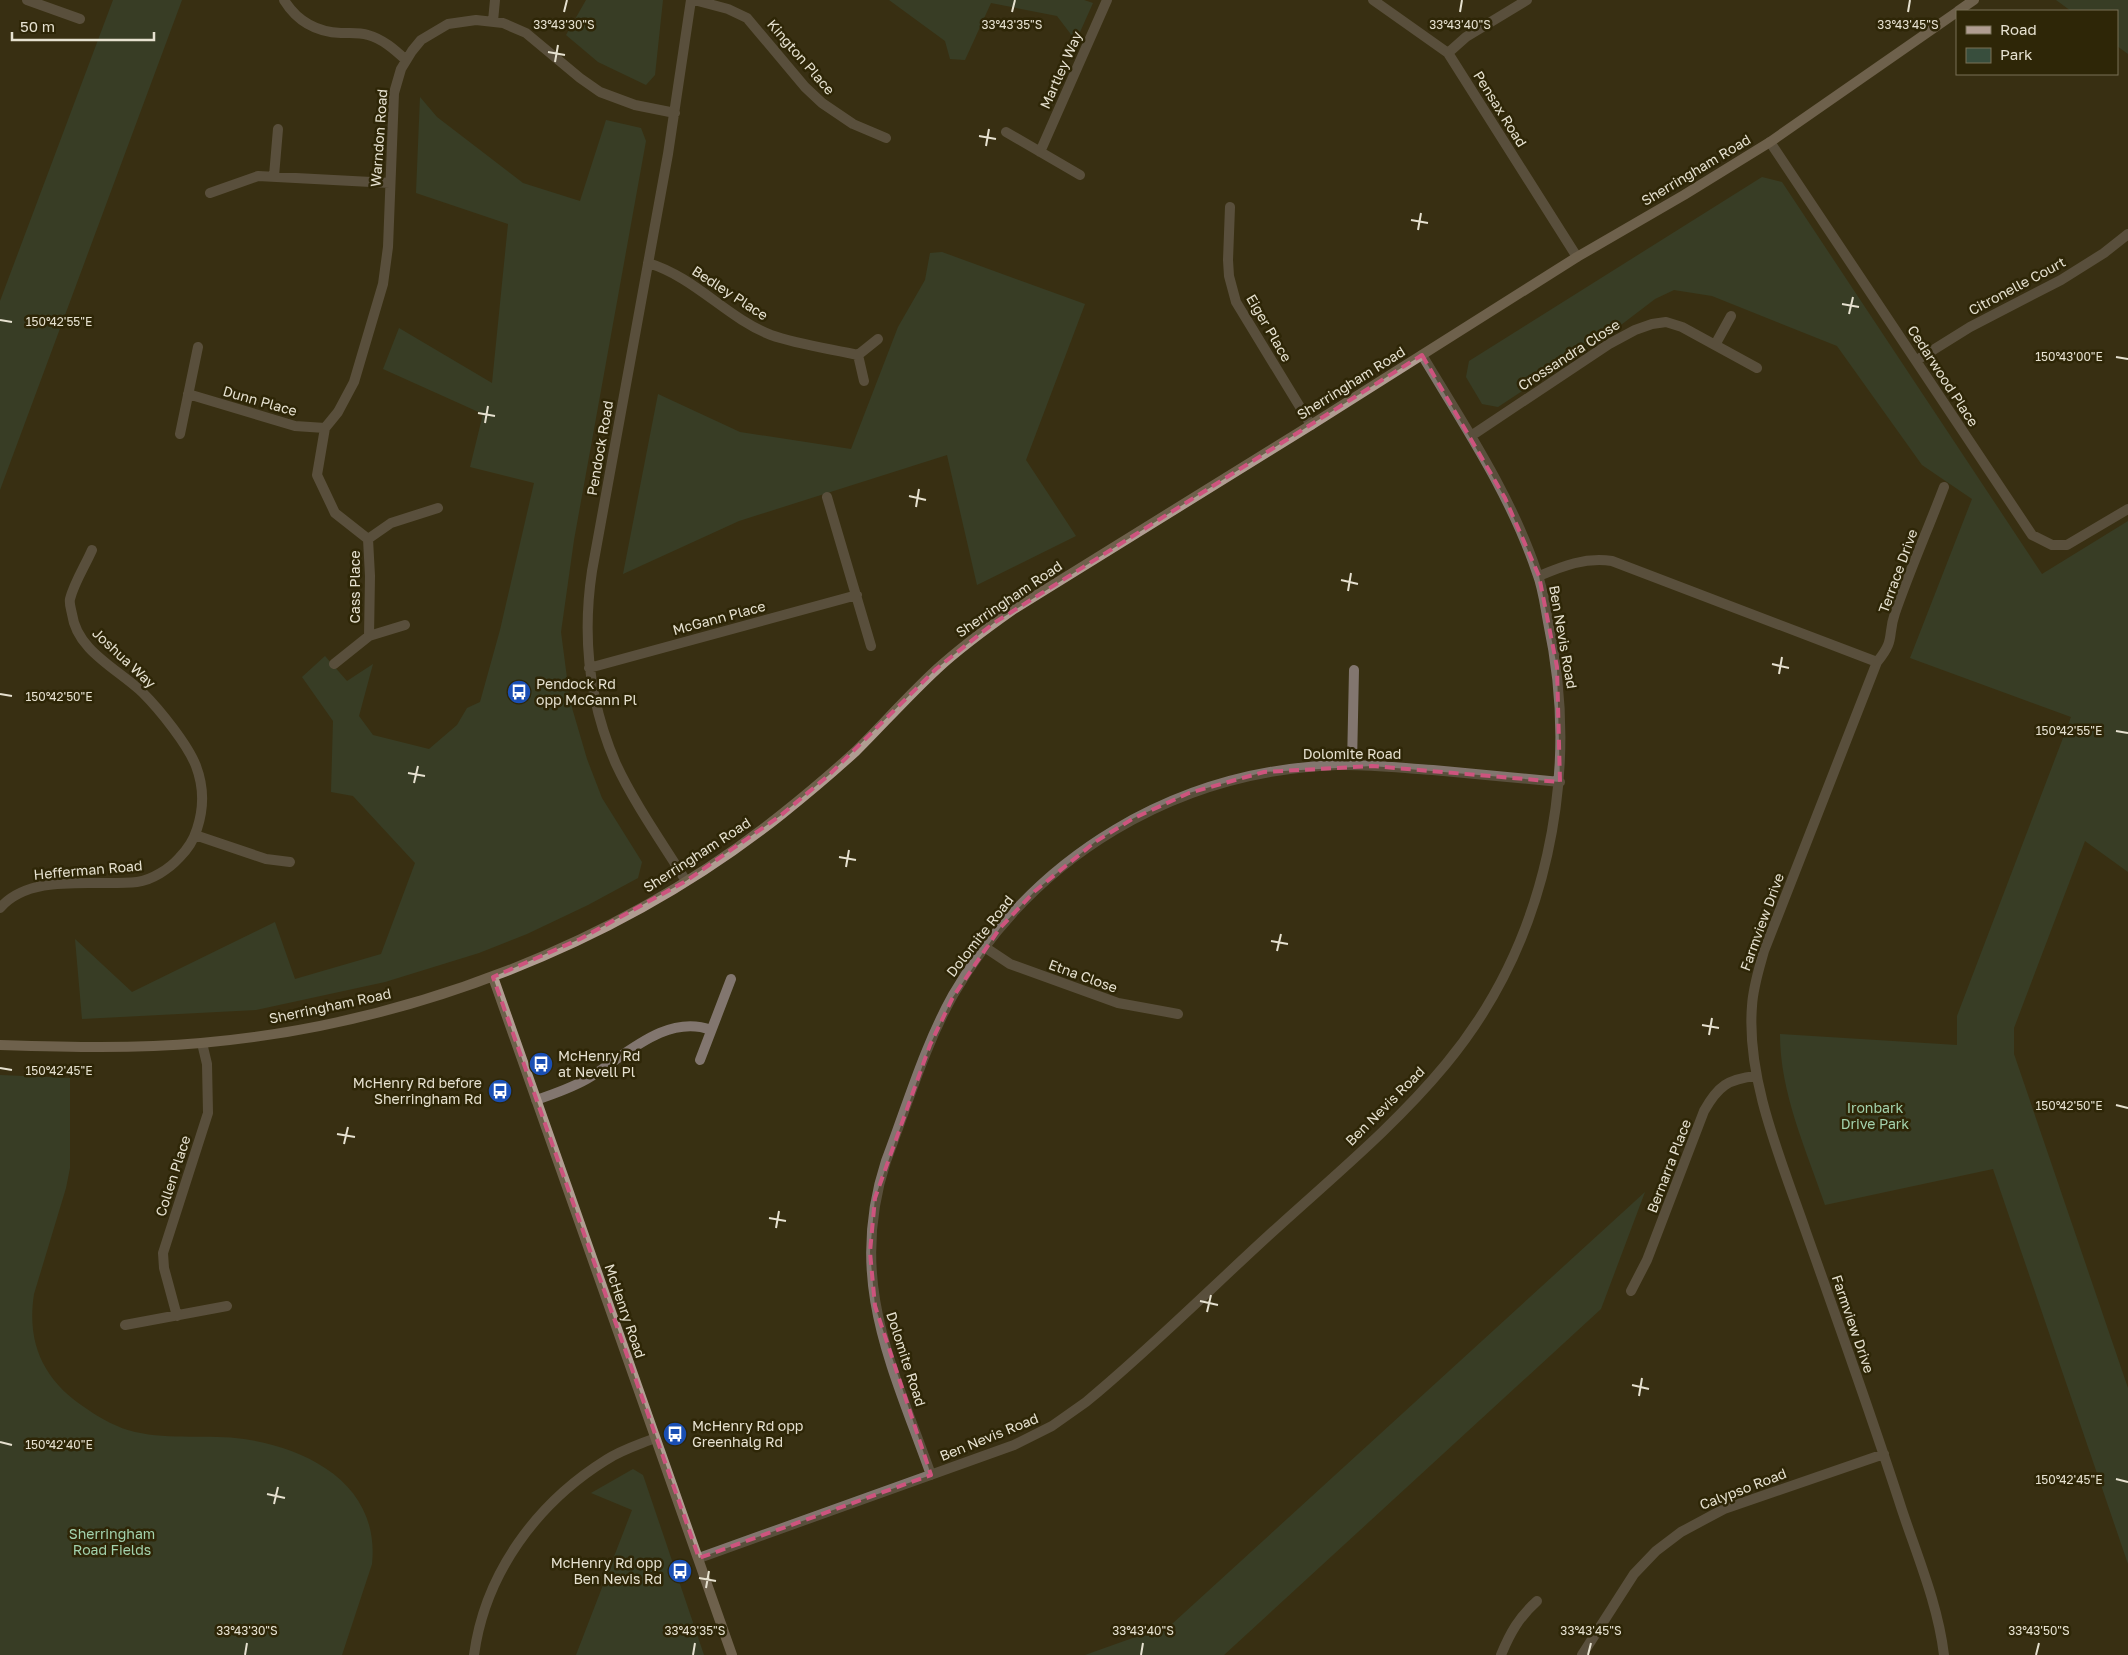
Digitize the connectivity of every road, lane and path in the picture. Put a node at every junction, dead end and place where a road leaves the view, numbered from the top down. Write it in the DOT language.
graph roads {
  1 [pos="27,0"];
  2 [pos="284,0"];
  3 [pos="495,0"];
  4 [pos="693,0"];
  5 [pos="1108,0"];
  6 [pos="1373,0"];
  7 [pos="1527,0"];
  8 [pos="1974,0"];
  9 [pos="1960,10"];
  10 [pos="1956,13"];
  11 [pos="80,19"];
  12 [pos="493,21"];
  13 [pos="1448,53"];
  14 [pos="406,60"];
  15 [pos="675,113"];
  16 [pos="278,129"];
  17 [pos="1006,132"];
  18 [pos="886,138"];
  19 [pos="1770,142"];
  20 [pos="1040,152"];
  21 [pos="1080,175"];
  22 [pos="274,176"];
  23 [pos="390,183"];
  24 [pos="210,193"];
  25 [pos="1230,207"];
  26 [pos="2128,234"];
  27 [pos="1577,257"];
  28 [pos="648,264"];
  29 [pos="1731,316"];
  30 [pos="878,339"];
  31 [pos="1715,345"];
  32 [pos="198,347"];
  33 [pos="858,355"];
  34 [pos="1422,355"];
  35 [pos="1917,360"];
  36 [pos="1757,368"];
  37 [pos="864,381"];
  38 [pos="188,394"];
  39 [pos="1311,425"];
  40 [pos="325,428"];
  41 [pos="180,434"];
  42 [pos="1471,436"];
  43 [pos="1944,487"];
  44 [pos="827,497"];
  45 [pos="438,508"];
  46 [pos="2128,509"];
  47 [pos="368,539"];
  48 [pos="92,550"];
  49 [pos="1538,576"];
  50 [pos="857,595"];
  51 [pos="405,625"];
  52 [pos="369,636"];
  53 [pos="871,646"];
  54 [pos="1877,662"];
  55 [pos="334,664"];
  56 [pos="589,668"];
  57 [pos="1354,670"];
  58 [pos="1352,765"];
  59 [pos="1560,782"];
  60 [pos="195,835"];
  61 [pos="290,862"];
  62 [pos="686,881"];
  63 [pos="0,908"];
  64 [pos="986,948"];
  65 [pos="493,977"];
  66 [pos="730,979"];
  67 [pos="1178,1014"];
  68 [pos="711,1030"];
  69 [pos="202,1043"];
  70 [pos="0,1045"];
  71 [pos="700,1060"];
  72 [pos="1756,1076"];
  73 [pos="536,1100"];
  74 [pos="1631,1291"];
  75 [pos="227,1306"];
  76 [pos="177,1316"];
  77 [pos="125,1325"];
  78 [pos="655,1438"];
  79 [pos="1884,1454"];
  80 [pos="931,1475"];
  81 [pos="699,1558"];
  82 [pos="1537,1601"];
  83 [pos="474,1655"];
  84 [pos="732,1655"];
  85 [pos="1502,1655"];
  86 [pos="1582,1655"];
  87 [pos="1944,1655"];
  1 -- 11 [label="street"];
  2 -- 14 [label="street"];
  3 -- 12 [label="street"];
  4 -- 15 [label="street, Pendock Road"];
  4 -- 18 [label="street, Kington Place"];
  5 -- 20 [label="street, Martley Way"];
  6 -- 13 [label="street, Pensax Road"];
  7 -- 13 [label="street"];
  8 -- 9 [label="street, Sherringham Road"];
  10 -- 19 [label="street, Sherringham Road"];
  12 -- 14 [label="street, Warndon Road"];
  12 -- 15 [label="street, Warndon Road"];
  13 -- 27 [label="street, Pensax Road"];
  14 -- 23 [label="street, Warndon Road"];
  15 -- 28 [label="street, Pendock Road"];
  16 -- 22 [label="street"];
  17 -- 20 [label="street"];
  19 -- 27 [label="street, Sherringham Road"];
  19 -- 35 [label="street, Cedarwood Place"];
  20 -- 21 [label="street"];
  22 -- 23 [label="street"];
  22 -- 24 [label="street"];
  23 -- 40 [label="street, Warndon Road"];
  25 -- 39 [label="street, Eiger Place"];
  26 -- 35 [label="street, Citronelle Court"];
  27 -- 34 [label="street, Sherringham Road"];
  28 -- 33 [label="street, Bedley Place"];
  28 -- 56 [label="street, Pendock Road"];
  29 -- 31 [label="street"];
  30 -- 33 [label="street"];
  31 -- 36 [label="street, Crossandra Close"];
  31 -- 42 [label="street, Crossandra Close"];
  32 -- 38 [label="street"];
  33 -- 37 [label="street"];
  34 -- 39 [label="street, Sherringham Road"];
  34 -- 42 [label="street, Ben Nevis Road"];
  35 -- 46 [label="street, Cedarwood Place"];
  38 -- 40 [label="street, Dunn Place"];
  38 -- 41 [label="street"];
  39 -- 62 [label="street, Sherringham Road"];
  40 -- 47 [label="street, Cass Place"];
  42 -- 49 [label="street, Ben Nevis Road"];
  43 -- 54 [label="street, Terrace Drive"];
  44 -- 50 [label="street"];
  45 -- 47 [label="street, Cass Place"];
  47 -- 52 [label="street, Cass Place"];
  48 -- 60 [label="street, Joshua Way"];
  49 -- 54 [label="street"];
  49 -- 59 [label="street, Ben Nevis Road"];
  50 -- 53 [label="street"];
  50 -- 56 [label="street, McGann Place"];
  51 -- 52 [label="street, Cass Place"];
  52 -- 55 [label="street, Cass Place"];
  54 -- 72 [label="street, Farmview Drive"];
  56 -- 62 [label="street, Pendock Road"];
  57 -- 58 [label="street"];
  58 -- 59 [label="street, Dolomite Road"];
  58 -- 64 [label="street, Dolomite Road"];
  59 -- 80 [label="street, Ben Nevis Road"];
  60 -- 61 [label="street"];
  60 -- 63 [label="street, Hefferman Road"];
  62 -- 65 [label="street, Sherringham Road"];
  64 -- 67 [label="street, Etna Close"];
  64 -- 80 [label="street, Dolomite Road"];
  65 -- 69 [label="street, Sherringham Road"];
  65 -- 73 [label="street, McHenry Road"];
  66 -- 68 [label="street"];
  68 -- 71 [label="street"];
  68 -- 73 [label="street"];
  69 -- 70 [label="street, Sherringham Road"];
  69 -- 76 [label="street, Collen Place"];
  72 -- 74 [label="street, Bernarra Place"];
  72 -- 79 [label="street, Farmview Drive"];
  73 -- 78 [label="street, McHenry Road"];
  75 -- 76 [label="street"];
  76 -- 77 [label="street"];
  78 -- 81 [label="street, McHenry Road"];
  78 -- 83 [label="street"];
  79 -- 86 [label="street, Calypso Road"];
  79 -- 87 [label="street, Farmview Drive"];
  80 -- 81 [label="street, Ben Nevis Road"];
  81 -- 84 [label="street, McHenry Road"];
  82 -- 85 [label="street"];
}
